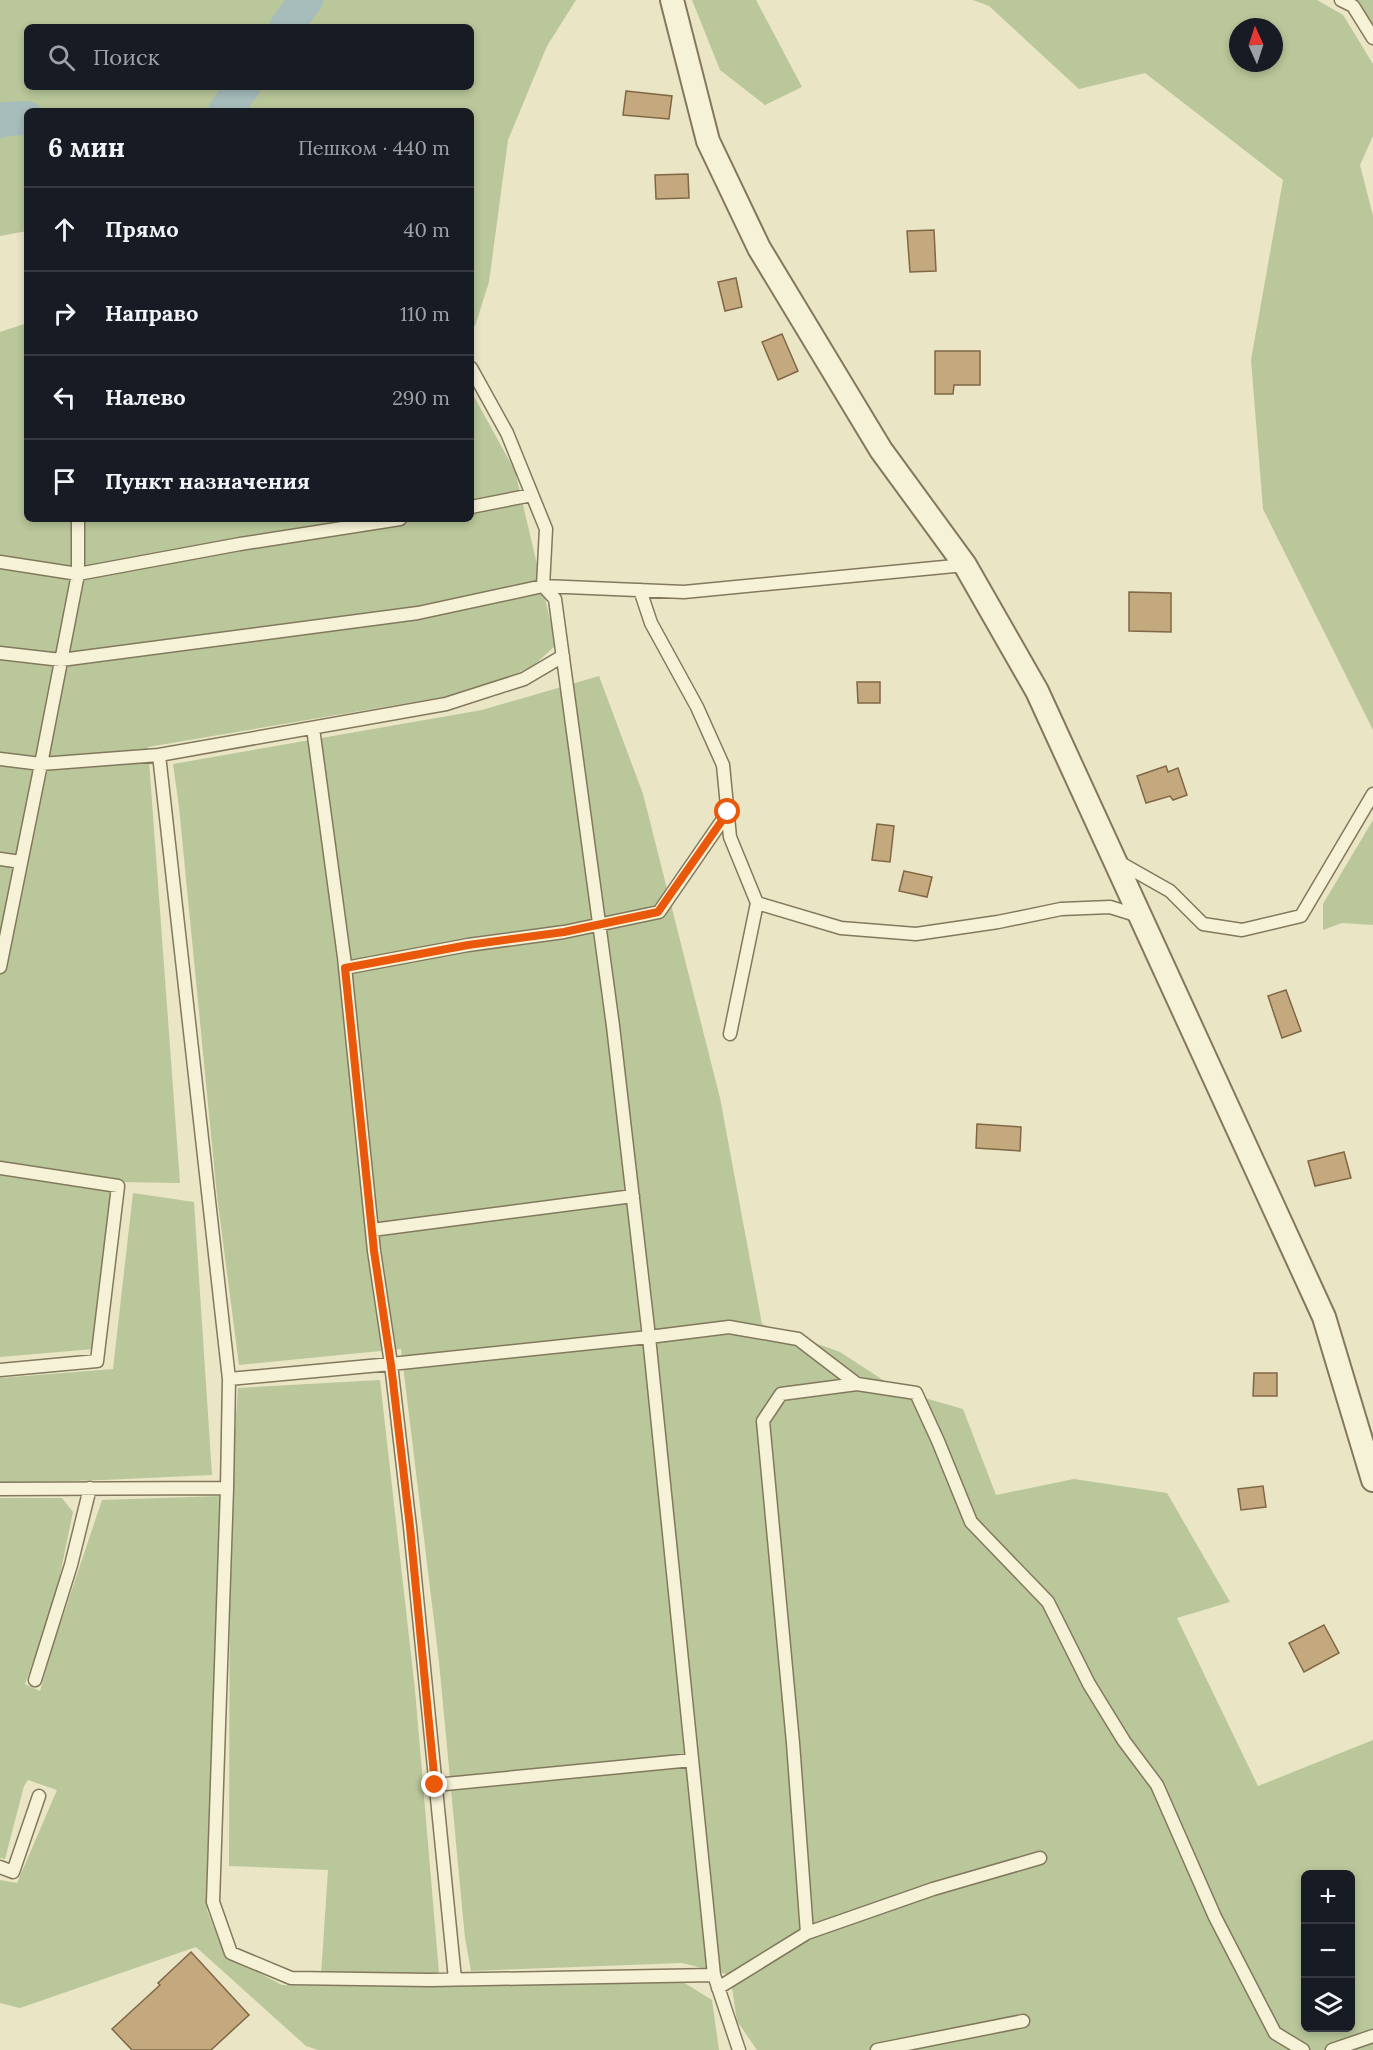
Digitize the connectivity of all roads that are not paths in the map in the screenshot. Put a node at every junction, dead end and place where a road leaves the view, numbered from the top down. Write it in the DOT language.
graph roads {
  1 [pos="672,0"];
  2 [pos="1341,0"];
  3 [pos="1373,38"];
  4 [pos="474,373"];
  5 [pos="532,495"];
  6 [pos="474,506"];
  7 [pos="78,522"];
  8 [pos="381,522"];
  9 [pos="0,562"];
  10 [pos="965,565"];
  11 [pos="78,574"];
  12 [pos="543,586"];
  13 [pos="640,590"];
  14 [pos="0,653"];
  15 [pos="563,656"];
  16 [pos="61,660"];
  17 [pos="313,728"];
  18 [pos="159,755"];
  19 [pos="0,759"];
  20 [pos="41,764"];
  21 [pos="1373,794"];
  22 [pos="728,812"];
  23 [pos="0,859"];
  24 [pos="1113,859"];
  25 [pos="21,862"];
  26 [pos="757,903"];
  27 [pos="1139,916"];
  28 [pos="599,925"];
  29 [pos="1,959"];
  30 [pos="345,968"];
  31 [pos="730,1034"];
  32 [pos="0,1168"];
  33 [pos="633,1196"];
  34 [pos="372,1230"];
  35 [pos="649,1337"];
  36 [pos="391,1365"];
  37 [pos="0,1370"];
  38 [pos="229,1379"];
  39 [pos="857,1384"];
  40 [pos="1373,1480"];
  41 [pos="90,1488"];
  42 [pos="226,1488"];
  43 [pos="0,1489"];
  44 [pos="35,1680"];
  45 [pos="692,1760"];
  46 [pos="435,1785"];
  47 [pos="39,1796"];
  48 [pos="1040,1858"];
  49 [pos="0,1867"];
  50 [pos="807,1933"];
  51 [pos="714,1975"];
  52 [pos="455,1979"];
  53 [pos="718,1988"];
  54 [pos="1023,2021"];
  55 [pos="1275,2033"];
  56 [pos="1373,2036"];
  57 [pos="739,2050"];
  58 [pos="877,2050"];
  59 [pos="1284,2050"];
  60 [pos="1303,2050"];
  61 [pos="1332,2050"];
  1 -- 10 [label="street"];
  2 -- 3 [label="lane"];
  4 -- 5 [label="lane"];
  5 -- 6 [label="lane"];
  5 -- 12 [label="lane"];
  7 -- 11 [label="lane"];
  8 -- 11 [label="lane"];
  9 -- 11 [label="lane"];
  10 -- 13 [label="lane"];
  10 -- 24 [label="street"];
  11 -- 16 [label="lane"];
  12 -- 13 [label="lane"];
  12 -- 15 [label="lane"];
  12 -- 16 [label="lane"];
  13 -- 22 [label="lane"];
  14 -- 16 [label="lane"];
  15 -- 17 [label="lane"];
  15 -- 28 [label="lane"];
  16 -- 20 [label="lane"];
  17 -- 18 [label="lane"];
  17 -- 30 [label="lane"];
  18 -- 20 [label="lane"];
  18 -- 38 [label="lane"];
  19 -- 20 [label="lane"];
  20 -- 25 [label="lane"];
  21 -- 24 [label="lane"];
  22 -- 26 [label="lane"];
  22 -- 28 [label="lane"];
  23 -- 25 [label="lane"];
  24 -- 27 [label="street"];
  25 -- 29 [label="lane"];
  26 -- 27 [label="lane"];
  26 -- 31 [label="lane"];
  27 -- 40 [label="street"];
  28 -- 30 [label="lane"];
  28 -- 33 [label="lane"];
  30 -- 34 [label="lane"];
  32 -- 37 [label="lane"];
  33 -- 34 [label="lane"];
  33 -- 35 [label="lane"];
  34 -- 36 [label="lane"];
  35 -- 36 [label="lane"];
  35 -- 39 [label="lane"];
  35 -- 45 [label="lane"];
  36 -- 38 [label="lane"];
  36 -- 46 [label="lane"];
  38 -- 42 [label="lane"];
  39 -- 50 [label="lane"];
  39 -- 55 [label="lane"];
  41 -- 42 [label="lane"];
  41 -- 43 [label="lane"];
  41 -- 44 [label="lane"];
  42 -- 52 [label="lane"];
  45 -- 46 [label="lane"];
  45 -- 51 [label="lane"];
  46 -- 52 [label="lane"];
  47 -- 49 [label="lane"];
  48 -- 50 [label="lane"];
  50 -- 53 [label="lane"];
  51 -- 52 [label="lane"];
  51 -- 53 [label="lane"];
  53 -- 57 [label="lane"];
  54 -- 58 [label="lane"];
  55 -- 59 [label="lane"];
  55 -- 60 [label="lane"];
  56 -- 61 [label="lane"];
}
